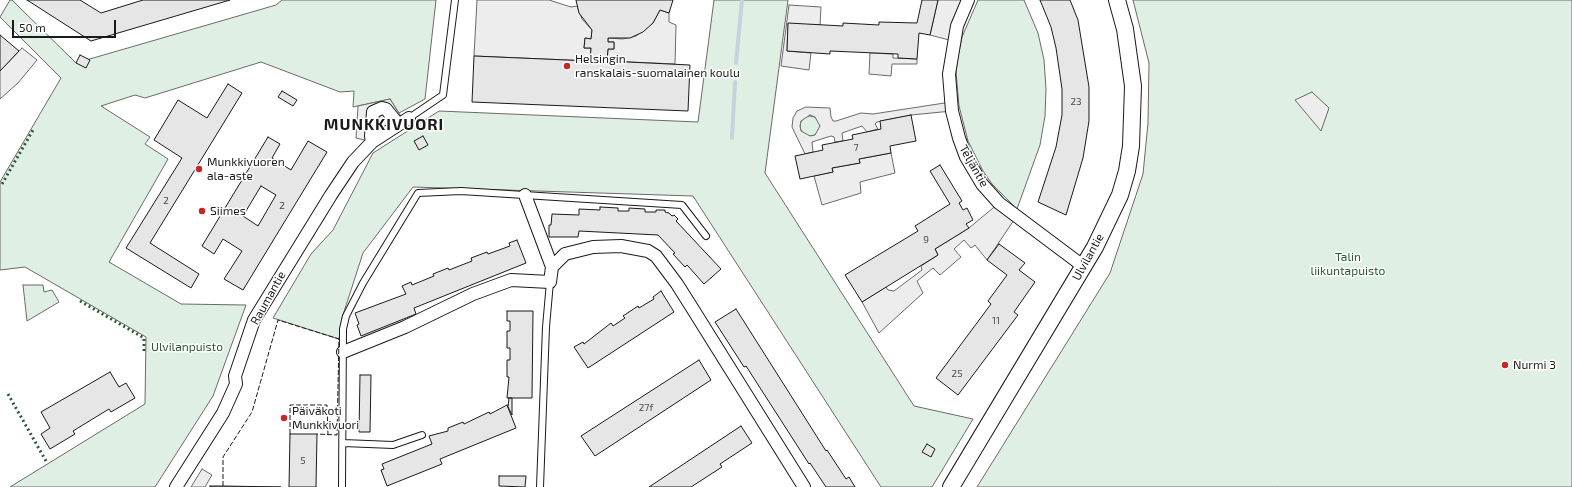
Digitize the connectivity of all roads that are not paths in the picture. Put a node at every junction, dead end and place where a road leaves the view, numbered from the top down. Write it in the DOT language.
graph roads {
  1 [pos="455,0"];
  2 [pos="968,0"];
  3 [pos="1117,0"];
  4 [pos="409,118"];
  5 [pos="398,124"];
  6 [pos="372,142"];
  7 [pos="525,195"];
  8 [pos="706,236"];
  9 [pos="1083,266"];
  10 [pos="552,267"];
  11 [pos="550,282"];
  12 [pos="343,352"];
  13 [pos="422,435"];
  14 [pos="343,443"];
  15 [pos="176,487"];
  16 [pos="342,487"];
  17 [pos="540,487"];
  18 [pos="804,487"];
  19 [pos="951,487"];
  1 -- 4 [label="lane"];
  2 -- 9 [label="street, Teljäntie"];
  3 -- 9 [label="street, Ulvilantie"];
  4 -- 5 [label="street, Raumantie"];
  5 -- 6 [label="street, Raumantie"];
  5 -- 6 [label="street"];
  6 -- 15 [label="street, Raumantie"];
  7 -- 8 [label="lane"];
  7 -- 10 [label="street"];
  7 -- 12 [label="lane"];
  9 -- 19 [label="street, Ulvilantie"];
  10 -- 11 [label="street"];
  10 -- 18 [label="street"];
  11 -- 12 [label="street"];
  11 -- 17 [label="lane"];
  12 -- 14 [label="lane"];
  13 -- 14 [label="lane"];
  14 -- 16 [label="lane"];
}
